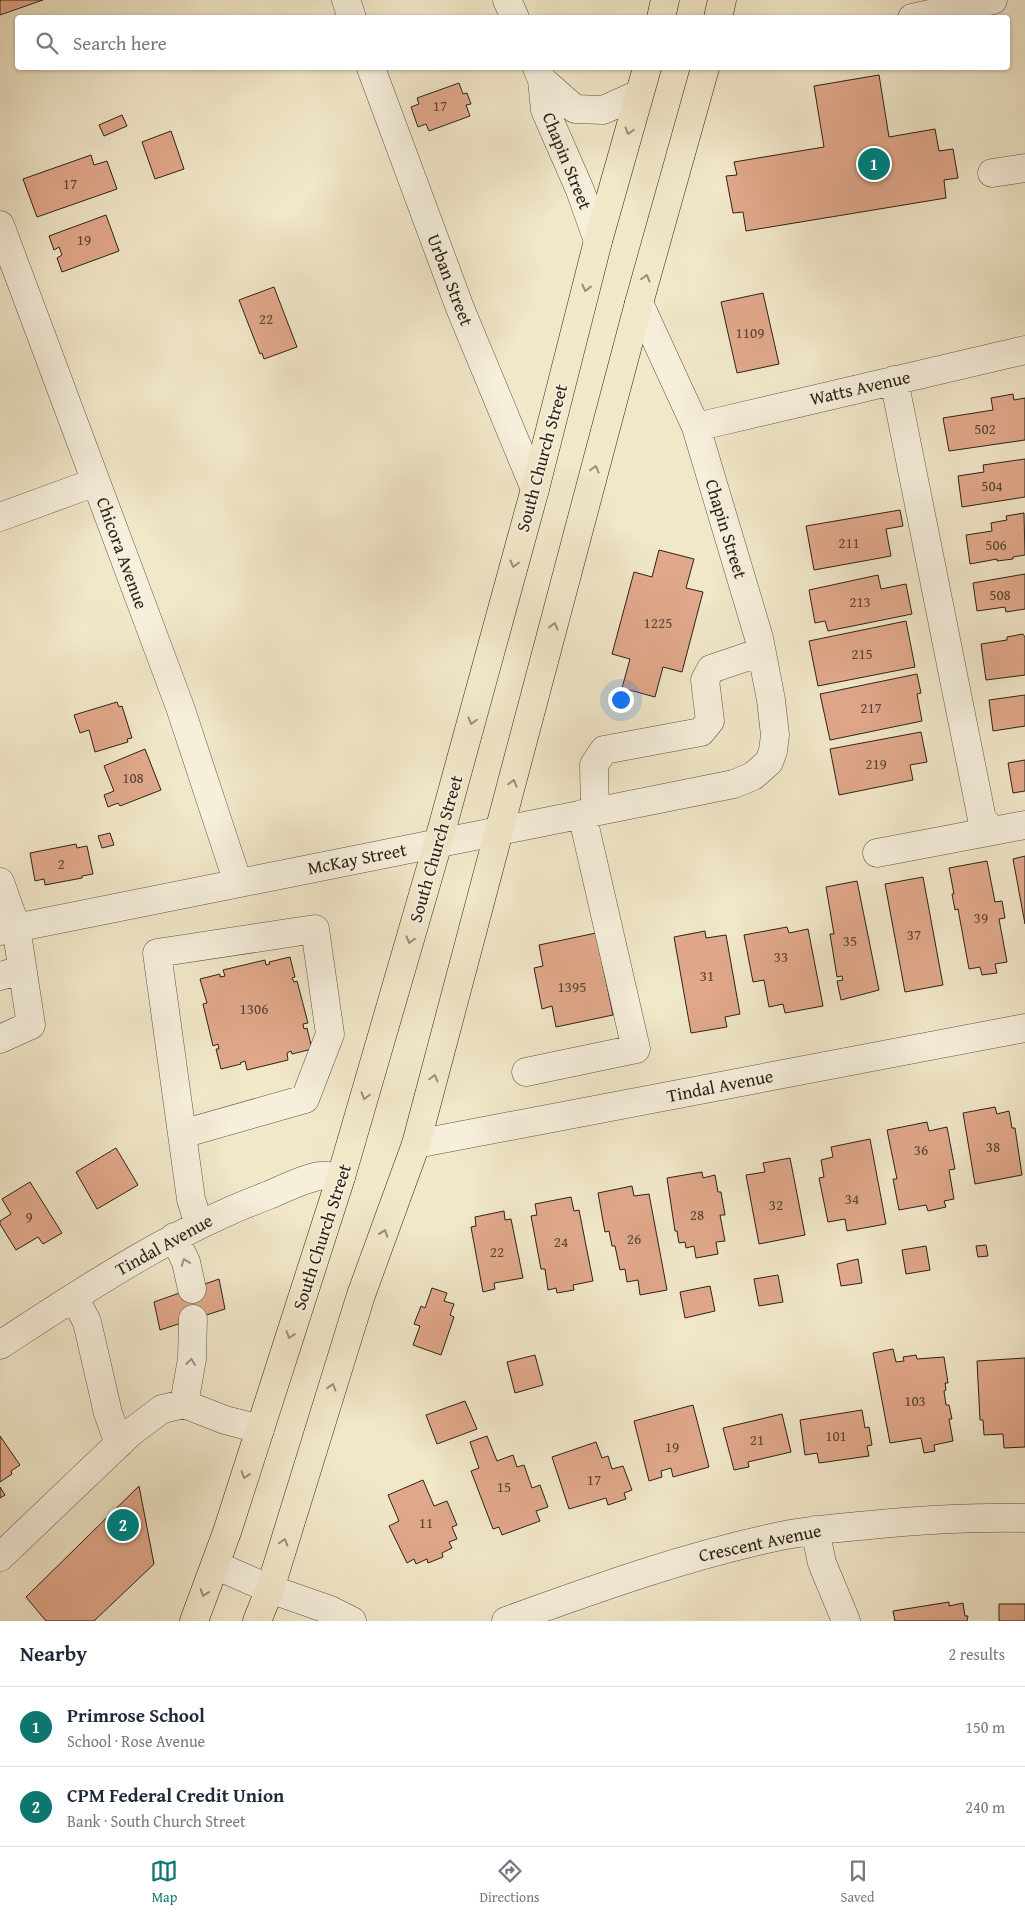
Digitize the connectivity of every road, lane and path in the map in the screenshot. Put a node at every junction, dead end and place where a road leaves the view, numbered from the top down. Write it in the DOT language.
graph roads {
  1 [pos="346,0"];
  2 [pos="507,0"];
  3 [pos="666,0"];
  4 [pos="722,0"];
  5 [pos="993,0"];
  6 [pos="351,15"];
  7 [pos="514,15"];
  8 [pos="662,15"];
  9 [pos="719,15"];
  10 [pos="926,15"];
  11 [pos="372,70"];
  12 [pos="646,70"];
  13 [pos="704,70"];
  14 [pos="540,74"];
  15 [pos="639,94"];
  16 [pos="1025,168"];
  17 [pos="992,174"];
  18 [pos="0,225"];
  19 [pos="598,241"];
  20 [pos="639,303"];
  21 [pos="1025,350"];
  22 [pos="894,380"];
  23 [pos="696,427"];
  24 [pos="97,485"];
  25 [pos="535,489"];
  26 [pos="0,517"];
  27 [pos="761,652"];
  28 [pos="767,764"];
  29 [pos="589,813"];
  30 [pos="1025,825"];
  31 [pos="500,830"];
  32 [pos="993,831"];
  33 [pos="438,843"];
  34 [pos="877,853"];
  35 [pos="0,882"];
  36 [pos="238,883"];
  37 [pos="8,929"];
  38 [pos="11,973"];
  39 [pos="1025,1028"];
  40 [pos="0,1039"];
  41 [pos="526,1072"];
  42 [pos="182,1134"];
  43 [pos="416,1144"];
  44 [pos="341,1177"];
  45 [pos="198,1225"];
  46 [pos="174,1238"];
  47 [pos="192,1288"];
  48 [pos="74,1297"];
  49 [pos="193,1319"];
  50 [pos="0,1345"];
  51 [pos="184,1404"];
  52 [pos="260,1429"];
  53 [pos="119,1444"];
  54 [pos="1025,1518"];
  55 [pos="815,1530"];
  56 [pos="0,1557"];
  57 [pos="215,1565"];
  58 [pos="270,1589"];
  59 [pos="194,1621"];
  60 [pos="258,1621"];
  61 [pos="352,1621"];
  62 [pos="506,1621"];
  63 [pos="846,1621"];
  1 -- 6 [label="street"];
  2 -- 7 [label="street"];
  3 -- 8 [label="main road"];
  4 -- 9 [label="main road"];
  5 -- 10 [label="street"];
  11 -- 25 [label="street, Urban Street"];
  12 -- 15 [label="main road, South Church Street"];
  20 -- 13 [label="main road, one-way"];
  14 -- 15 [label="street, Chapin Street"];
  14 -- 19 [label="street, Chapin Street"];
  15 -- 19 [label="main road, South Church Street, one-way"];
  16 -- 17 [label="street"];
  18 -- 24 [label="street, Chicora Avenue"];
  19 -- 25 [label="main road, South Church Street, one-way"];
  20 -- 23 [label="street, Chapin Street"];
  31 -- 20 [label="main road, one-way"];
  21 -- 22 [label="street, Watts Avenue"];
  22 -- 23 [label="street, Watts Avenue"];
  22 -- 32 [label="street"];
  23 -- 27 [label="street, Chapin Street"];
  24 -- 26 [label="street"];
  24 -- 36 [label="street, Chicora Avenue"];
  25 -- 33 [label="main road, South Church Street, one-way"];
  27 -- 28 [label="street, Chapin Street"];
  27 -- 29 [label="street"];
  28 -- 29 [label="street, McKay Street"];
  29 -- 31 [label="street, McKay Street"];
  29 -- 41 [label="street"];
  30 -- 32 [label="street"];
  31 -- 33 [label="street, McKay Street"];
  43 -- 31 [label="main road, one-way"];
  32 -- 34 [label="street"];
  33 -- 36 [label="street, McKay Street"];
  33 -- 44 [label="main road, South Church Street, one-way"];
  35 -- 37 [label="street"];
  36 -- 37 [label="street, McKay Street"];
  37 -- 38 [label="street"];
  38 -- 40 [label="street"];
  39 -- 43 [label="street, Tindal Avenue"];
  42 -- 42 [label="street"];
  42 -- 45 [label="street"];
  58 -- 43 [label="main road, one-way"];
  44 -- 45 [label="street, Tindal Avenue"];
  44 -- 52 [label="main road, South Church Street, one-way"];
  45 -- 46 [label="street, Tindal Avenue"];
  47 -- 46 [label="street, one-way"];
  46 -- 48 [label="street, Tindal Avenue"];
  48 -- 50 [label="street, Tindal Avenue"];
  48 -- 53 [label="street"];
  51 -- 49 [label="street, one-way"];
  51 -- 52 [label="street"];
  51 -- 53 [label="street"];
  52 -- 57 [label="main road, South Church Street, one-way"];
  53 -- 56 [label="street"];
  54 -- 55 [label="street, Crescent Avenue"];
  55 -- 62 [label="street, Crescent Avenue"];
  55 -- 63 [label="street"];
  57 -- 58 [label="street"];
  57 -- 59 [label="main road, South Church Street, one-way"];
  58 -- 60 [label="main road"];
  58 -- 61 [label="street"];
}
